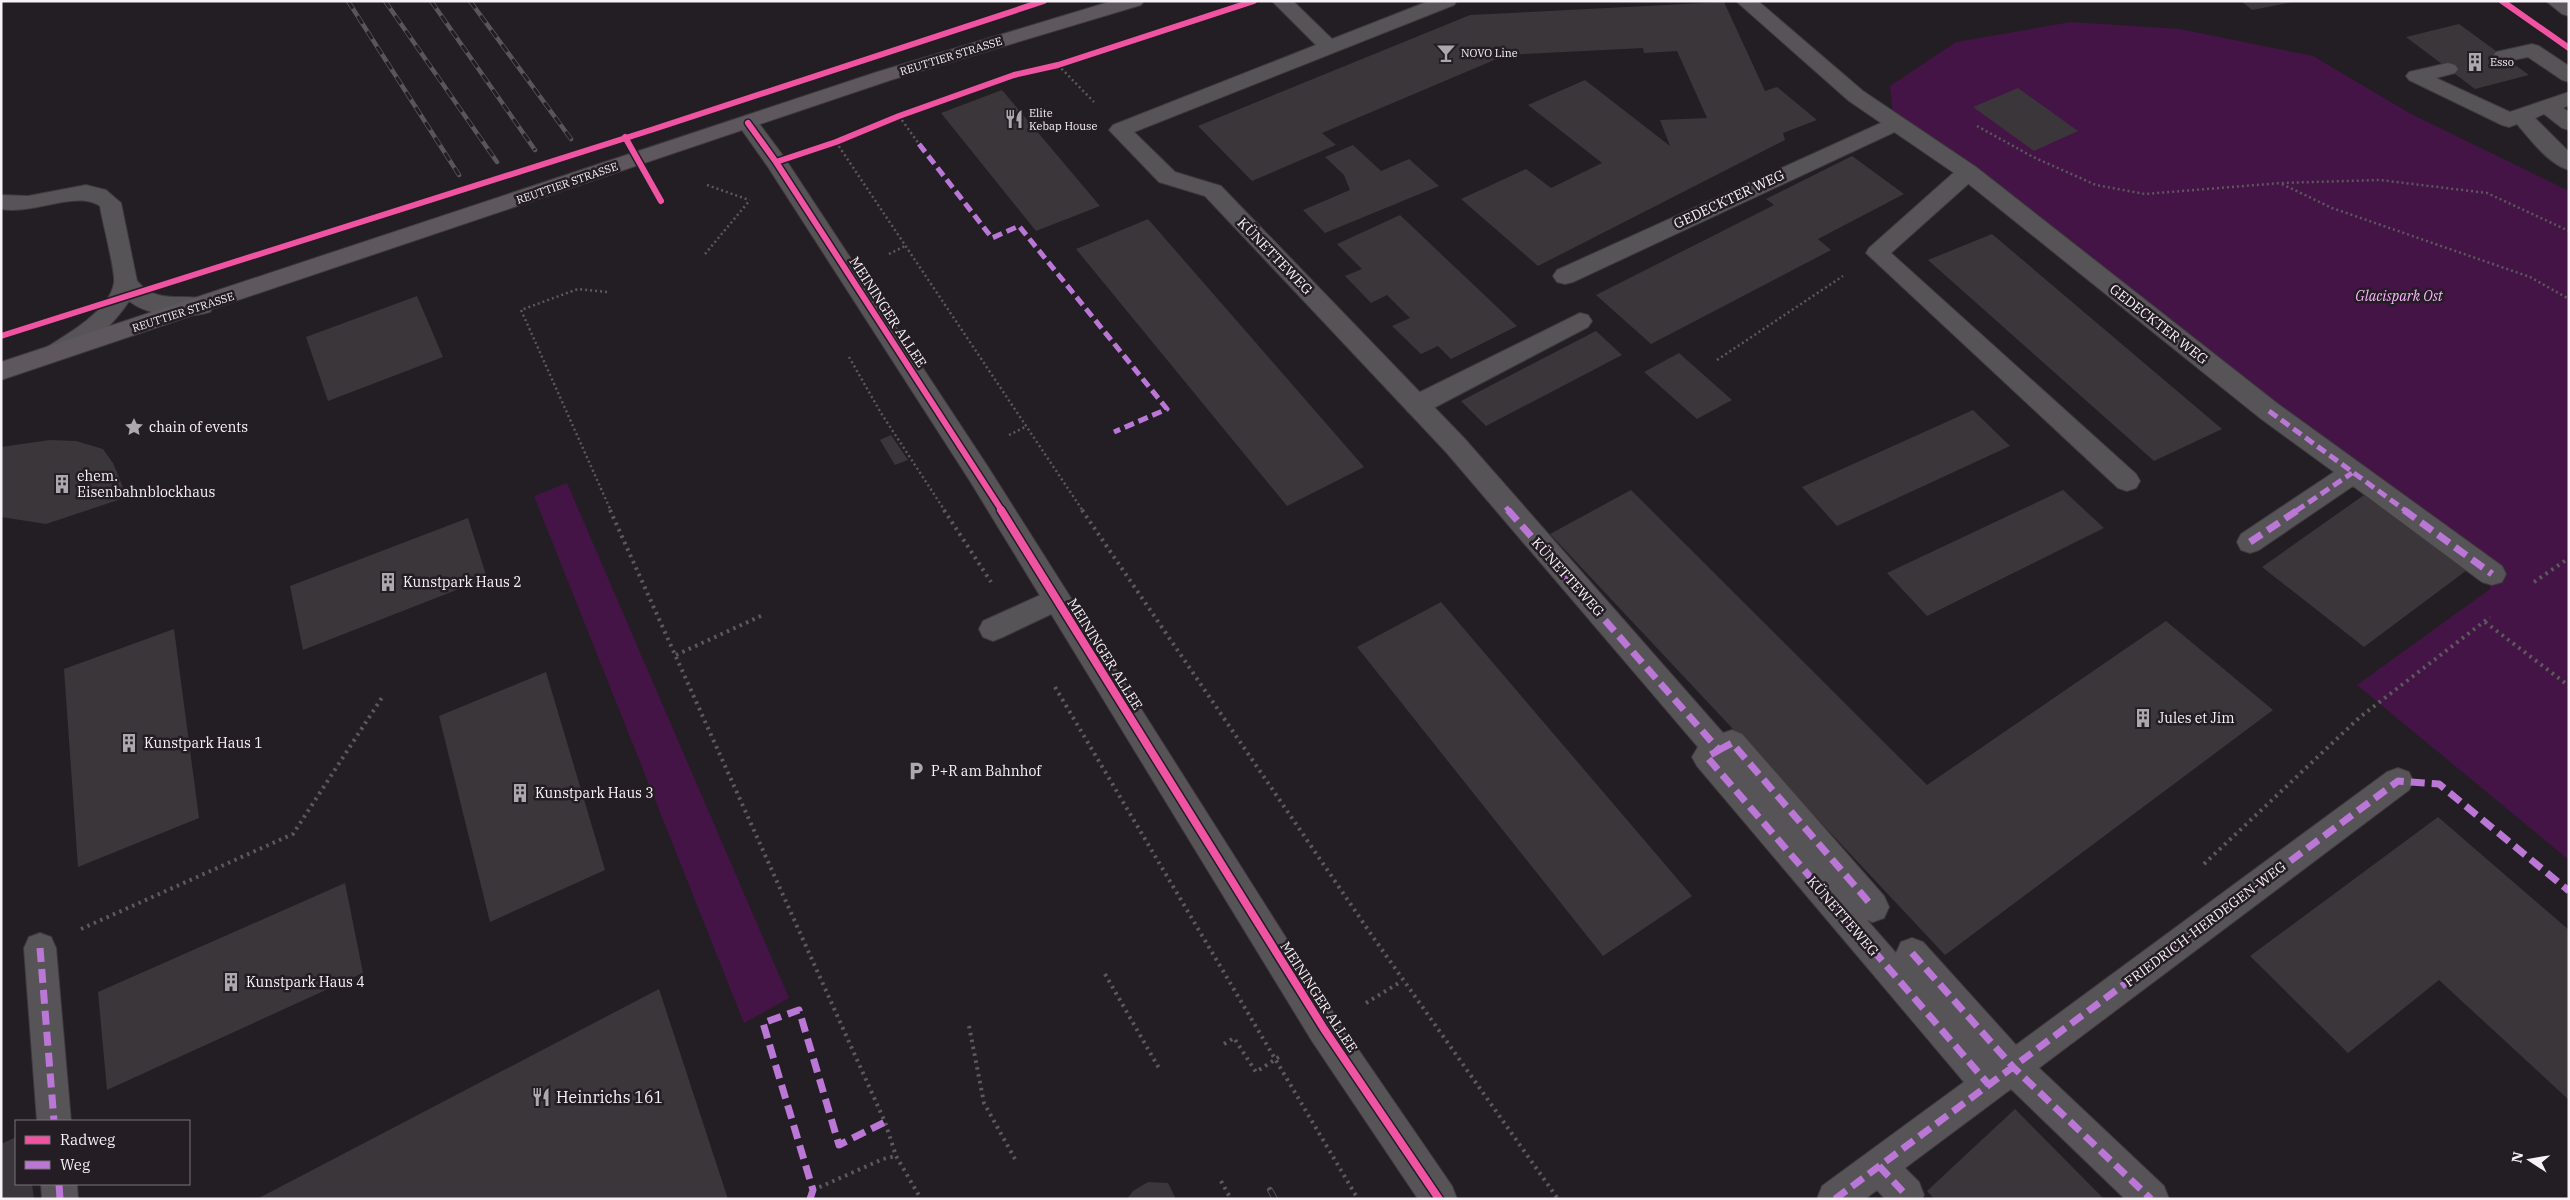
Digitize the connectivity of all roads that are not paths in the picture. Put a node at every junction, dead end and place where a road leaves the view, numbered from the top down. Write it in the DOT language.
graph roads {
  1 [pos="1134,1"];
  2 [pos="1282,1"];
  3 [pos="1447,1"];
  4 [pos="1746,1"];
  5 [pos="2556,1"];
  6 [pos="2569,10"];
  7 [pos="1329,46"];
  8 [pos="2503,56"];
  9 [pos="2448,69"];
  10 [pos="2569,76"];
  11 [pos="2569,98"];
  12 [pos="2547,106"];
  13 [pos="2521,116"];
  14 [pos="748,123"];
  15 [pos="2569,123"];
  16 [pos="1894,124"];
  17 [pos="2569,163"];
  18 [pos="1968,172"];
  19 [pos="1,202"];
  20 [pos="1565,276"];
  21 [pos="126,283"];
  22 [pos="202,306"];
  23 [pos="1580,321"];
  24 [pos="56,353"];
  25 [pos="1,371"];
  26 [pos="1417,405"];
  27 [pos="2352,473"];
  28 [pos="2127,481"];
  29 [pos="2250,542"];
  30 [pos="2492,574"];
  31 [pos="1056,599"];
  32 [pos="1004,624"];
  33 [pos="1719,750"];
  34 [pos="2398,781"];
  35 [pos="1873,907"];
  36 [pos="40,948"];
  37 [pos="1912,953"];
  38 [pos="2001,1076"];
  39 [pos="54,1120"];
  40 [pos="1879,1166"];
  41 [pos="59,1185"];
  42 [pos="1906,1195"];
  43 [pos="60,1199"];
  44 [pos="1439,1199"];
  45 [pos="1835,1199"];
  46 [pos="2150,1199"];
  1 -- 14 [label="main road, REUTTIER STRASSE"];
  2 -- 7 [label="street"];
  3 -- 7 [label="street"];
  4 -- 16 [label="street, GEDECKTER WEG"];
  5 -- 6 [label="main road"];
  7 -- 26 [label="street, KÜNETTEWEG"];
  8 -- 10 [label="street"];
  9 -- 13 [label="street"];
  11 -- 12 [label="street"];
  12 -- 13 [label="street"];
  12 -- 15 [label="street"];
  13 -- 17 [label="street"];
  14 -- 22 [label="main road, REUTTIER STRASSE"];
  14 -- 31 [label="street, MEININGER ALLEE"];
  16 -- 18 [label="street, GEDECKTER WEG"];
  16 -- 20 [label="street, GEDECKTER WEG"];
  18 -- 27 [label="street, GEDECKTER WEG"];
  18 -- 28 [label="street"];
  19 -- 21 [label="street"];
  21 -- 22 [label="street"];
  21 -- 24 [label="street"];
  22 -- 24 [label="main road, REUTTIER STRASSE"];
  23 -- 26 [label="street"];
  24 -- 25 [label="main road, REUTTIER STRASSE"];
  26 -- 33 [label="street, KÜNETTEWEG"];
  27 -- 29 [label="street"];
  27 -- 30 [label="street, GEDECKTER WEG"];
  31 -- 32 [label="street, MEININGER ALLEE"];
  31 -- 44 [label="street, MEININGER ALLEE"];
  33 -- 35 [label="street, KÜNETTEWEG"];
  33 -- 38 [label="street, KÜNETTEWEG"];
  34 -- 38 [label="street, FRIEDRICH-HERDEGEN-WEG"];
  36 -- 39 [label="street"];
  37 -- 38 [label="street"];
  38 -- 40 [label="street, FRIEDRICH-HERDEGEN-WEG"];
  38 -- 46 [label="street"];
  40 -- 42 [label="street"];
  40 -- 45 [label="street, FRIEDRICH-HERDEGEN-WEG"];
  41 -- 43 [label="street"];
}
